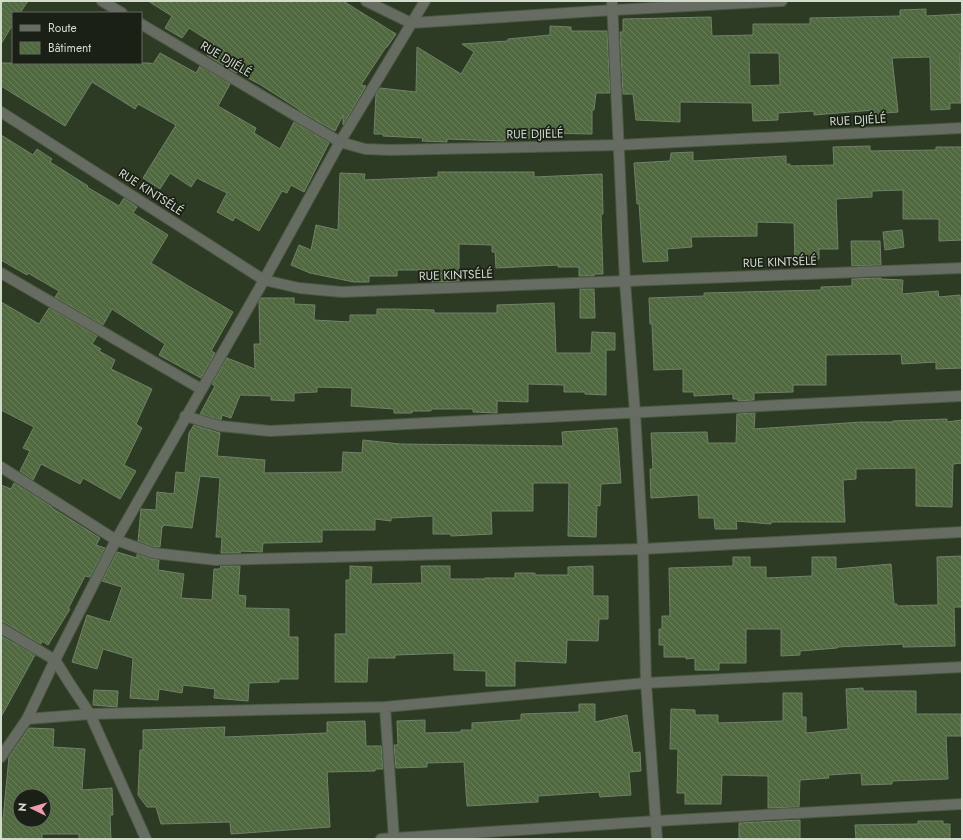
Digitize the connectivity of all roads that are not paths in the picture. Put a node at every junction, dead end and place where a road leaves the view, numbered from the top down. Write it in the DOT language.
graph roads {
  1 [pos="102,1"];
  2 [pos="366,1"];
  3 [pos="425,1"];
  4 [pos="782,1"];
  5 [pos="612,6"];
  6 [pos="120,12"];
  7 [pos="412,23"];
  8 [pos="142,25"];
  9 [pos="1,112"];
  10 [pos="962,128"];
  11 [pos="340,142"];
  12 [pos="619,145"];
  13 [pos="962,268"];
  14 [pos="1,273"];
  15 [pos="264,280"];
  16 [pos="624,282"];
  17 [pos="201,389"];
  18 [pos="962,396"];
  19 [pos="635,412"];
  20 [pos="186,416"];
  21 [pos="1,467"];
  22 [pos="962,532"];
  23 [pos="116,540"];
  24 [pos="643,549"];
  25 [pos="1,628"];
  26 [pos="55,660"];
  27 [pos="962,668"];
  28 [pos="646,683"];
  29 [pos="385,707"];
  30 [pos="90,714"];
  31 [pos="27,719"];
  32 [pos="1,757"];
  33 [pos="962,804"];
  34 [pos="656,821"];
  35 [pos="146,839"];
  36 [pos="381,839"];
  37 [pos="394,839"];
  38 [pos="657,839"];
  1 -- 6 [label="street"];
  2 -- 7 [label="street"];
  3 -- 7 [label="street"];
  4 -- 5 [label="street"];
  5 -- 7 [label="street"];
  5 -- 12 [label="street"];
  7 -- 11 [label="street"];
  8 -- 11 [label="street, RUE DJIÉLÉ"];
  9 -- 15 [label="street, RUE KINTSÉLÉ"];
  10 -- 12 [label="street, RUE DJIÉLÉ"];
  11 -- 12 [label="street, RUE DJIÉLÉ"];
  11 -- 15 [label="street"];
  12 -- 16 [label="street"];
  13 -- 16 [label="street, RUE KINTSÉLÉ"];
  14 -- 17 [label="street"];
  15 -- 16 [label="street, RUE KINTSÉLÉ"];
  15 -- 17 [label="street"];
  16 -- 19 [label="street"];
  17 -- 20 [label="street"];
  18 -- 19 [label="street"];
  19 -- 20 [label="street"];
  19 -- 24 [label="street"];
  20 -- 23 [label="street"];
  21 -- 23 [label="street"];
  22 -- 24 [label="street"];
  23 -- 24 [label="street"];
  23 -- 26 [label="street"];
  24 -- 28 [label="street"];
  25 -- 26 [label="street"];
  26 -- 30 [label="street"];
  26 -- 31 [label="street"];
  27 -- 28 [label="street"];
  28 -- 29 [label="street"];
  28 -- 34 [label="street"];
  29 -- 30 [label="street"];
  29 -- 37 [label="street"];
  30 -- 31 [label="street"];
  30 -- 35 [label="street"];
  31 -- 32 [label="street"];
  33 -- 34 [label="street"];
  34 -- 37 [label="street"];
  34 -- 38 [label="street"];
  36 -- 37 [label="street"];
}
